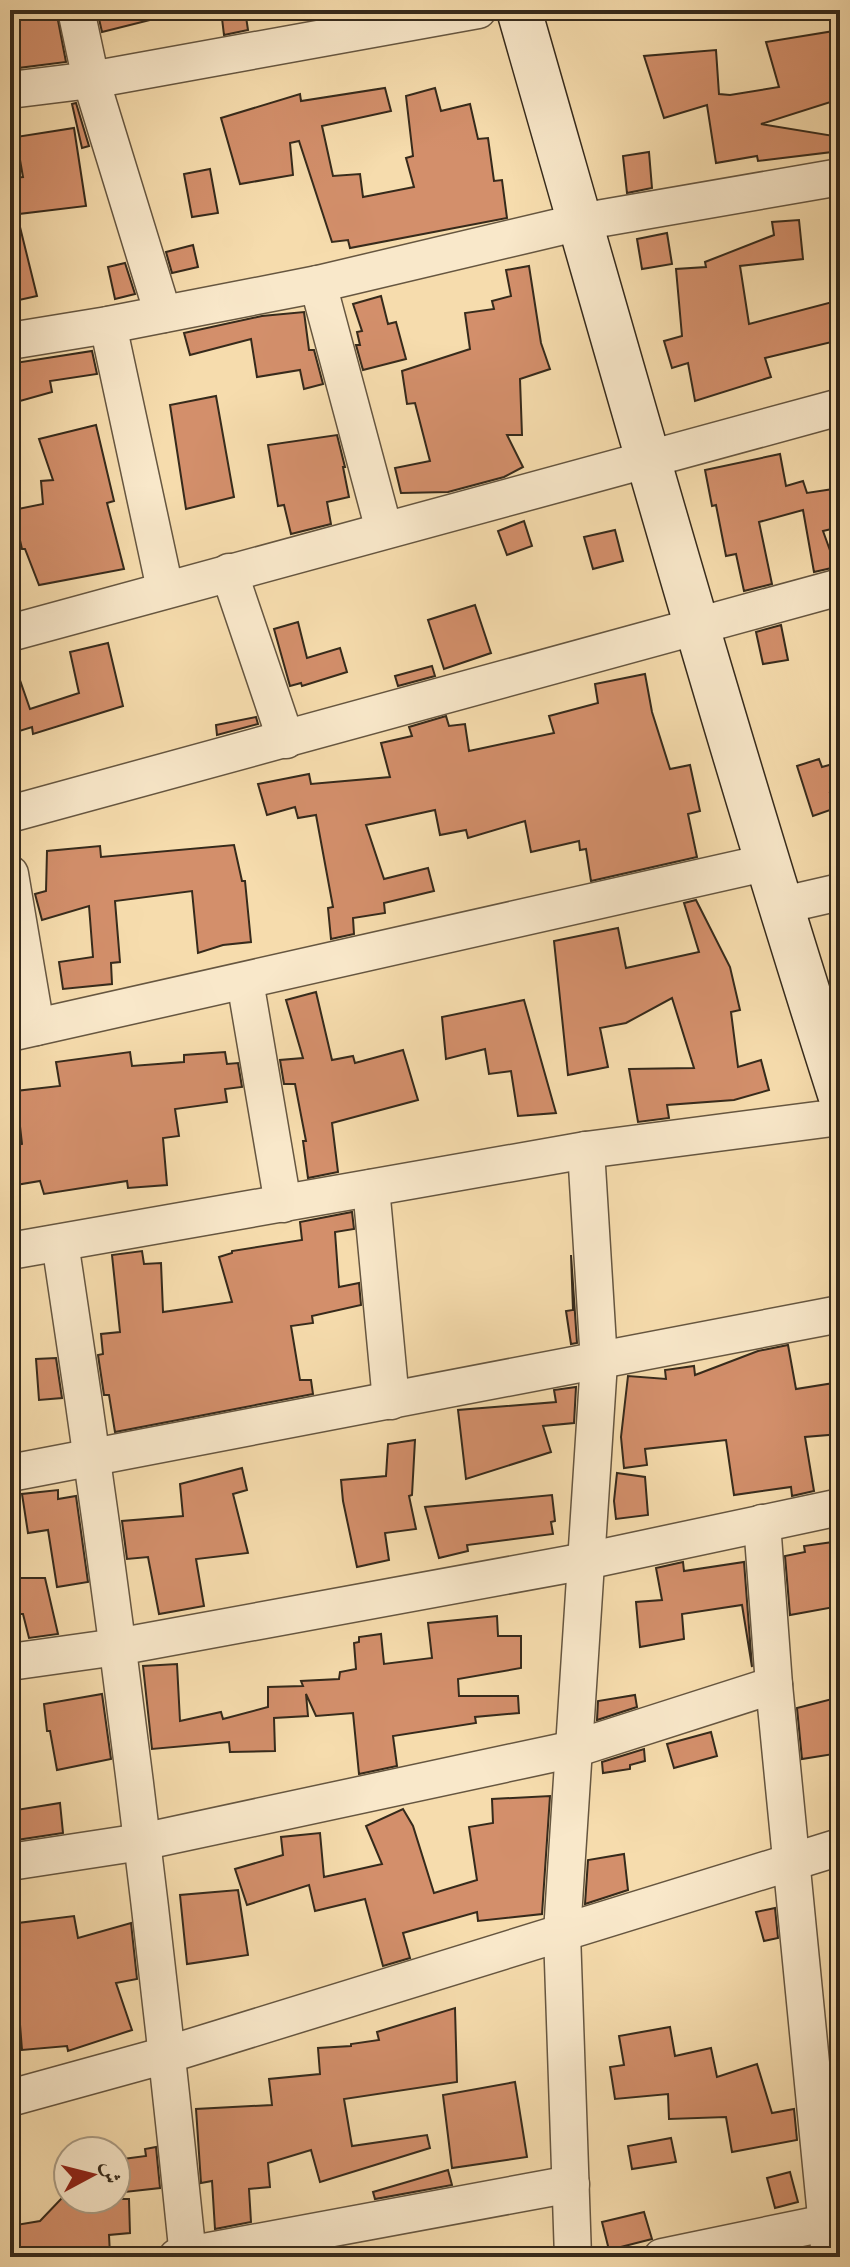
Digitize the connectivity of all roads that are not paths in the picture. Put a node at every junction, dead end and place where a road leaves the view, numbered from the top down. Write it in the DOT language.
graph roads {
  1 [pos="76,10"];
  2 [pos="478,10"];
  3 [pos="519,10"];
  4 [pos="91,80"];
  5 [pos="10,90"];
  6 [pos="840,177"];
  7 [pos="580,222"];
  8 [pos="318,284"];
  9 [pos="163,314"];
  10 [pos="108,325"];
  11 [pos="10,341"];
  12 [pos="840,407"];
  13 [pos="650,458"];
  14 [pos="384,530"];
  15 [pos="229,572"];
  16 [pos="840,587"];
  17 [pos="165,589"];
  18 [pos="696,626"];
  19 [pos="10,633"];
  20 [pos="286,740"];
  21 [pos="10,814"];
  22 [pos="769,862"];
  23 [pos="10,874"];
  24 [pos="840,892"];
  25 [pos="779,906"];
  26 [pos="245,981"];
  27 [pos="23,1030"];
  28 [pos="840,1094"];
  29 [pos="840,1117"];
  30 [pos="586,1150"];
  31 [pos="371,1188"];
  32 [pos="283,1204"];
  33 [pos="60,1243"];
  34 [pos="10,1251"];
  35 [pos="840,1314"];
  36 [pos="599,1362"];
  37 [pos="391,1401"];
  38 [pos="93,1458"];
  39 [pos="10,1473"];
  40 [pos="840,1507"];
  41 [pos="762,1523"];
  42 [pos="586,1561"];
  43 [pos="117,1647"];
  44 [pos="10,1662"];
  45 [pos="774,1685"];
  46 [pos="574,1749"];
  47 [pos="141,1842"];
  48 [pos="840,1847"];
  49 [pos="791,1861"];
  50 [pos="10,1862"];
  51 [pos="562,1933"];
  52 [pos="166,2055"];
  53 [pos="10,2098"];
  54 [pos="571,2184"];
  55 [pos="832,2234"];
  56 [pos="184,2256"];
  57 [pos="573,2257"];
  58 [pos="662,2257"];
  1 -- 4 [label="street"];
  2 -- 4 [label="street"];
  3 -- 7 [label="street"];
  4 -- 5 [label="street"];
  4 -- 9 [label="street"];
  6 -- 7 [label="street"];
  7 -- 8 [label="street"];
  7 -- 13 [label="street"];
  8 -- 9 [label="street"];
  8 -- 14 [label="street"];
  9 -- 10 [label="street"];
  10 -- 11 [label="street"];
  10 -- 17 [label="street"];
  12 -- 13 [label="street"];
  13 -- 14 [label="street"];
  13 -- 18 [label="street"];
  14 -- 15 [label="street"];
  15 -- 17 [label="street"];
  15 -- 20 [label="street"];
  16 -- 18 [label="street"];
  17 -- 19 [label="street"];
  18 -- 20 [label="street"];
  18 -- 22 [label="street"];
  20 -- 21 [label="street"];
  22 -- 25 [label="street"];
  22 -- 26 [label="street"];
  23 -- 27 [label="street"];
  24 -- 25 [label="street"];
  25 -- 28 [label="street"];
  26 -- 27 [label="street"];
  26 -- 32 [label="street"];
  29 -- 30 [label="street"];
  30 -- 31 [label="street"];
  30 -- 36 [label="street"];
  31 -- 32 [label="street"];
  31 -- 37 [label="street"];
  32 -- 33 [label="street"];
  33 -- 34 [label="street"];
  33 -- 38 [label="street"];
  35 -- 36 [label="street"];
  36 -- 37 [label="street"];
  36 -- 42 [label="street"];
  37 -- 38 [label="street"];
  38 -- 39 [label="street"];
  38 -- 43 [label="street"];
  40 -- 41 [label="street"];
  41 -- 42 [label="street"];
  41 -- 45 [label="street"];
  42 -- 43 [label="street"];
  42 -- 46 [label="street"];
  43 -- 44 [label="street"];
  43 -- 47 [label="street"];
  45 -- 46 [label="street"];
  45 -- 49 [label="street"];
  46 -- 47 [label="street"];
  46 -- 51 [label="street"];
  47 -- 50 [label="street"];
  47 -- 52 [label="street"];
  48 -- 49 [label="street"];
  49 -- 51 [label="street"];
  49 -- 55 [label="street"];
  51 -- 52 [label="street"];
  51 -- 54 [label="street"];
  52 -- 53 [label="street"];
  52 -- 56 [label="street"];
  54 -- 56 [label="street"];
  54 -- 57 [label="street"];
  55 -- 58 [label="street"];
}
